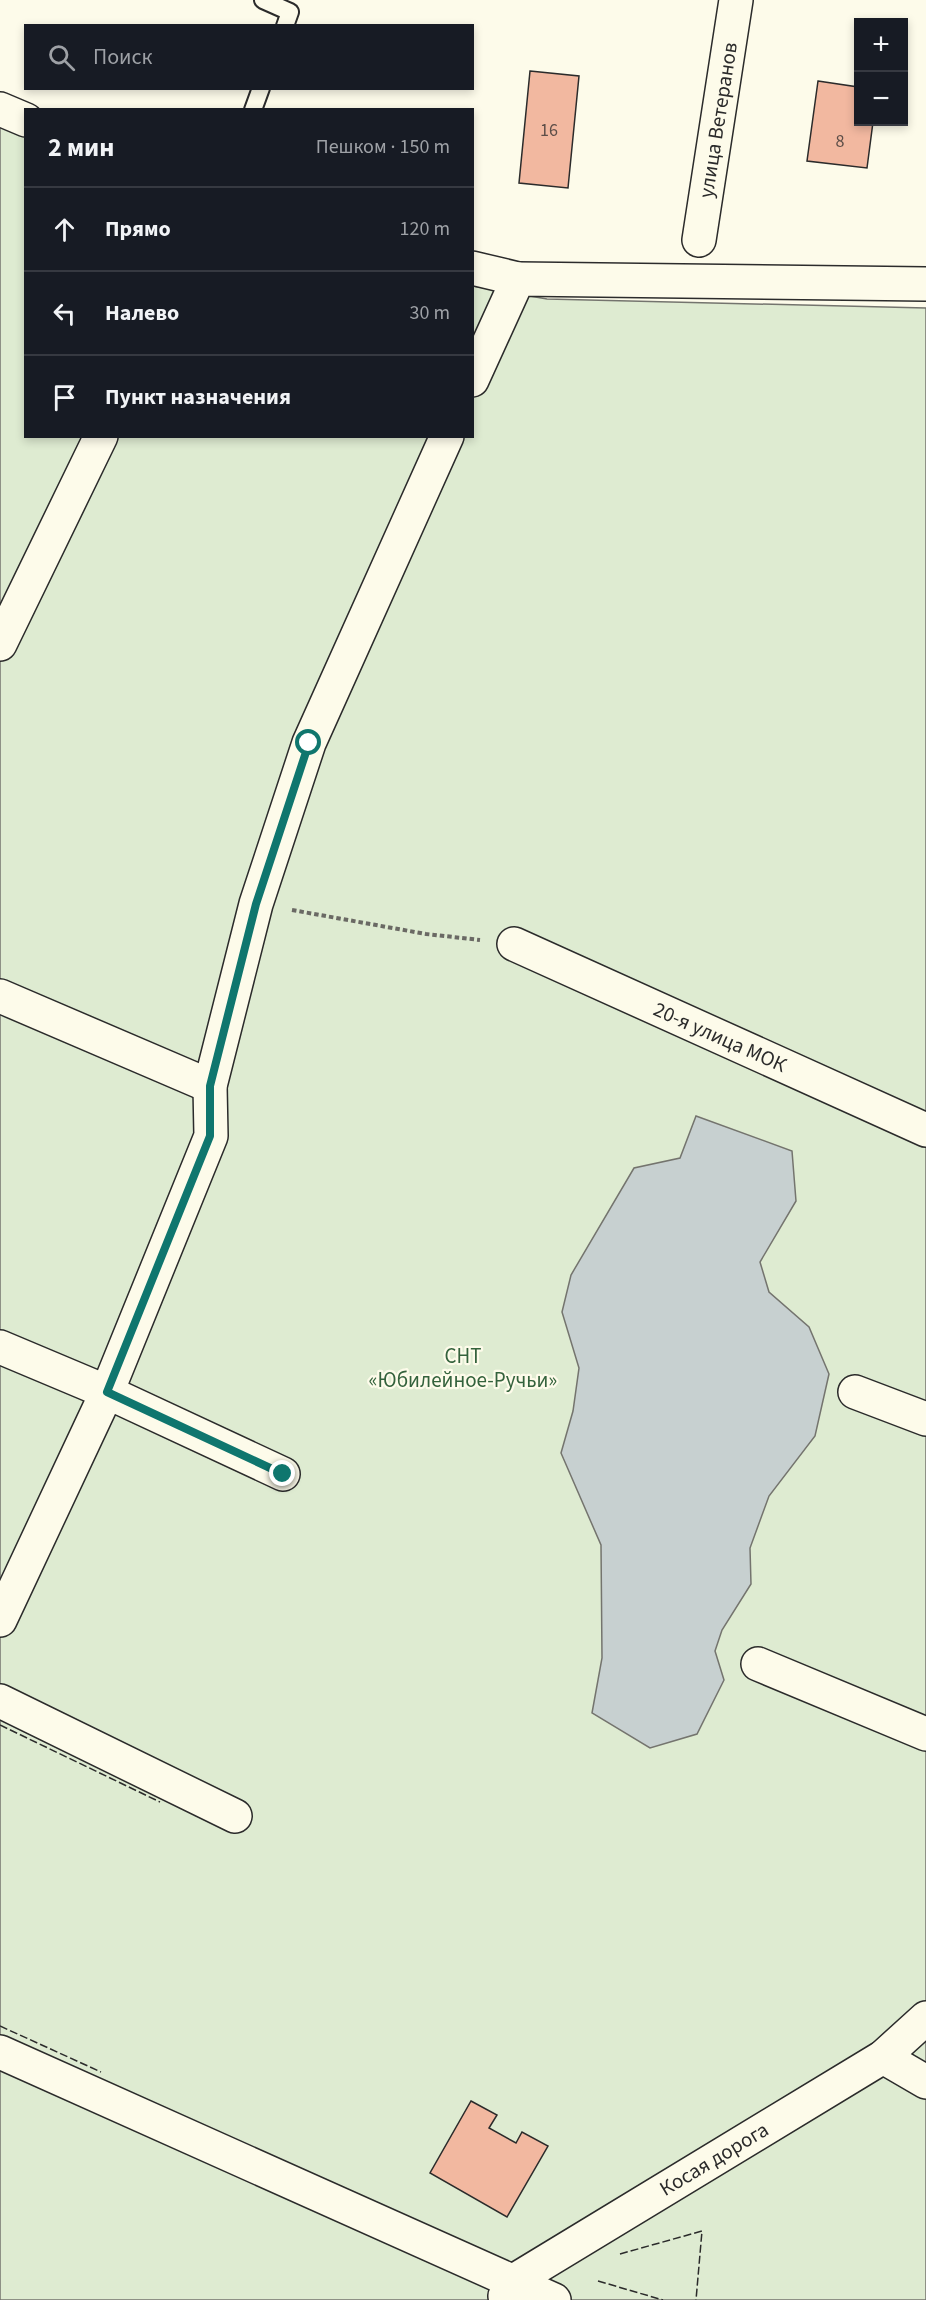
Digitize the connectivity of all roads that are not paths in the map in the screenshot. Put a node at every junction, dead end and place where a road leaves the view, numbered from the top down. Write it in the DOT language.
graph roads {
  1 [pos="263,0"];
  2 [pos="736,0"];
  3 [pos="286,24"];
  4 [pos="260,90"];
  5 [pos="0,108"];
  6 [pos="254,108"];
  7 [pos="24,119"];
  8 [pos="699,240"];
  9 [pos="474,268"];
  10 [pos="518,279"];
  11 [pos="926,284"];
  12 [pos="474,376"];
  13 [pos="100,438"];
  14 [pos="446,438"];
  15 [pos="0,644"];
  16 [pos="514,944"];
  17 [pos="0,996"];
  18 [pos="210,1086"];
  19 [pos="926,1130"];
  20 [pos="0,1347"];
  21 [pos="107,1392"];
  22 [pos="855,1392"];
  23 [pos="926,1419"];
  24 [pos="283,1474"];
  25 [pos="0,1620"];
  26 [pos="758,1664"];
  27 [pos="0,1701"];
  28 [pos="926,1734"];
  29 [pos="235,1816"];
  30 [pos="926,2018"];
  31 [pos="0,2052"];
  32 [pos="883,2057"];
  33 [pos="926,2082"];
  34 [pos="508,2291"];
  35 [pos="554,2300"];
  1 -- 3 [label="lane"];
  2 -- 8 [label="street, улица Ветеранов"];
  4 -- 6 [label="lane"];
  5 -- 7 [label="street"];
  9 -- 10 [label="street"];
  10 -- 11 [label="street"];
  10 -- 12 [label="street"];
  13 -- 15 [label="street"];
  14 -- 18 [label="street"];
  16 -- 19 [label="street, 20-я улица МОК"];
  17 -- 18 [label="street"];
  18 -- 21 [label="street"];
  20 -- 21 [label="street"];
  21 -- 24 [label="street"];
  21 -- 25 [label="street"];
  22 -- 23 [label="street"];
  26 -- 28 [label="street"];
  27 -- 29 [label="street"];
  30 -- 32 [label="street, Косая дорога"];
  31 -- 34 [label="street"];
  32 -- 33 [label="street"];
  32 -- 34 [label="street, Косая дорога"];
  34 -- 35 [label="street"];
}
